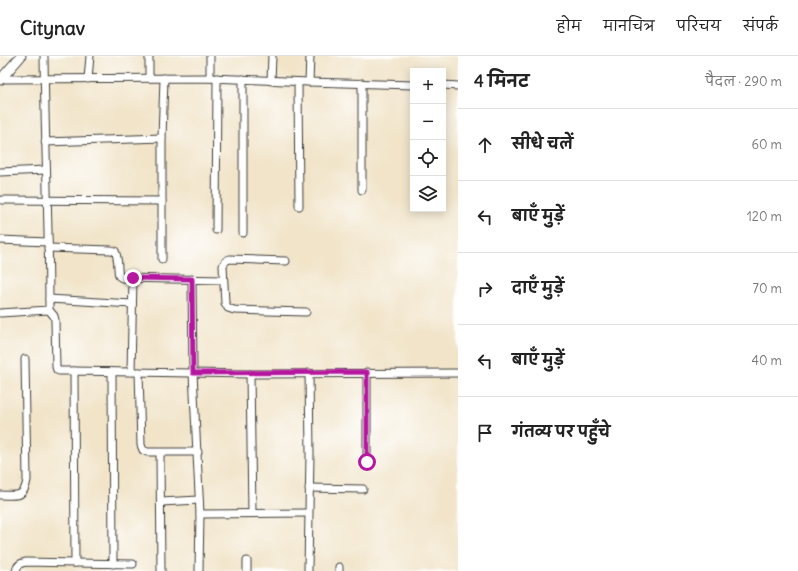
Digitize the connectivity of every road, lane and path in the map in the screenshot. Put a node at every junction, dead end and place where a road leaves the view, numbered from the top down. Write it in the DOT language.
graph roads {
  1 [pos="21,56"];
  2 [pos="44,56"];
  3 [pos="90,56"];
  4 [pos="149,56"];
  5 [pos="210,56"];
  6 [pos="272,56"];
  7 [pos="310,56"];
  8 [pos="149,78"];
  9 [pos="164,78"];
  10 [pos="214,78"];
  11 [pos="44,79"];
  12 [pos="88,79"];
  13 [pos="243,79"];
  14 [pos="0,80"];
  15 [pos="271,80"];
  16 [pos="298,82"];
  17 [pos="309,82"];
  18 [pos="362,83"];
  19 [pos="410,85"];
  20 [pos="446,85"];
  21 [pos="458,86"];
  22 [pos="162,138"];
  23 [pos="45,142"];
  24 [pos="46,170"];
  25 [pos="0,172"];
  26 [pos="362,190"];
  27 [pos="2,200"];
  28 [pos="46,201"];
  29 [pos="162,201"];
  30 [pos="299,206"];
  31 [pos="216,230"];
  32 [pos="243,233"];
  33 [pos="0,240"];
  34 [pos="48,245"];
  35 [pos="162,259"];
  36 [pos="286,261"];
  37 [pos="133,278"];
  38 [pos="192,279"];
  39 [pos="223,280"];
  40 [pos="49,299"];
  41 [pos="132,304"];
  42 [pos="49,310"];
  43 [pos="306,312"];
  44 [pos="0,313"];
  45 [pos="25,359"];
  46 [pos="74,371"];
  47 [pos="112,372"];
  48 [pos="131,372"];
  49 [pos="139,372"];
  50 [pos="367,372"];
  51 [pos="193,373"];
  52 [pos="309,373"];
  53 [pos="458,373"];
  54 [pos="250,374"];
  55 [pos="198,452"];
  56 [pos="160,453"];
  57 [pos="367,462"];
  58 [pos="309,488"];
  59 [pos="363,489"];
  60 [pos="0,495"];
  61 [pos="199,500"];
  62 [pos="161,502"];
  63 [pos="252,513"];
  64 [pos="308,513"];
  65 [pos="200,514"];
  66 [pos="247,561"];
  67 [pos="75,563"];
  68 [pos="113,564"];
  69 [pos="133,564"];
  70 [pos="16,571"];
  71 [pos="161,571"];
  72 [pos="199,571"];
  73 [pos="247,571"];
  74 [pos="308,571"];
  1 -- 14 [label="street"];
  2 -- 11 [label="street"];
  3 -- 12 [label="street"];
  4 -- 8 [label="street"];
  5 -- 10 [label="street"];
  6 -- 15 [label="street"];
  7 -- 17 [label="street"];
  8 -- 9 [label="street"];
  8 -- 12 [label="street"];
  9 -- 10 [label="street"];
  9 -- 22 [label="street"];
  10 -- 13 [label="street"];
  10 -- 31 [label="street"];
  11 -- 12 [label="street"];
  11 -- 14 [label="street"];
  11 -- 23 [label="street"];
  13 -- 15 [label="street"];
  13 -- 32 [label="street"];
  15 -- 16 [label="street"];
  16 -- 17 [label="street"];
  16 -- 30 [label="street"];
  17 -- 18 [label="street"];
  18 -- 19 [label="street"];
  18 -- 26 [label="street"];
  20 -- 21 [label="street"];
  22 -- 23 [label="street"];
  22 -- 29 [label="street"];
  23 -- 24 [label="street"];
  24 -- 25 [label="street"];
  24 -- 28 [label="street"];
  27 -- 28 [label="street"];
  28 -- 29 [label="street"];
  28 -- 34 [label="street"];
  29 -- 35 [label="street"];
  33 -- 34 [label="street"];
  34 -- 37 [label="street"];
  34 -- 40 [label="street"];
  36 -- 39 [label="street"];
  37 -- 38 [label="street"];
  37 -- 41 [label="street"];
  38 -- 39 [label="street"];
  38 -- 51 [label="street"];
  39 -- 43 [label="street"];
  40 -- 41 [label="street"];
  40 -- 42 [label="street"];
  41 -- 48 [label="street"];
  42 -- 44 [label="street"];
  42 -- 46 [label="street"];
  45 -- 60 [label="street"];
  46 -- 47 [label="street"];
  46 -- 67 [label="street"];
  47 -- 48 [label="street"];
  47 -- 68 [label="street"];
  48 -- 49 [label="street"];
  49 -- 51 [label="street"];
  49 -- 56 [label="street"];
  50 -- 52 [label="street"];
  50 -- 53 [label="street"];
  50 -- 57 [label="street"];
  51 -- 54 [label="street"];
  51 -- 55 [label="street"];
  52 -- 54 [label="street"];
  52 -- 58 [label="street"];
  54 -- 63 [label="street"];
  55 -- 56 [label="street"];
  55 -- 61 [label="street"];
  56 -- 62 [label="street"];
  58 -- 59 [label="street"];
  58 -- 64 [label="street"];
  61 -- 62 [label="street"];
  61 -- 65 [label="street"];
  62 -- 71 [label="street"];
  63 -- 64 [label="street"];
  63 -- 65 [label="street"];
  64 -- 74 [label="street"];
  65 -- 72 [label="street"];
  66 -- 73 [label="street"];
  67 -- 68 [label="street"];
  67 -- 70 [label="street"];
  68 -- 69 [label="street"];
}
